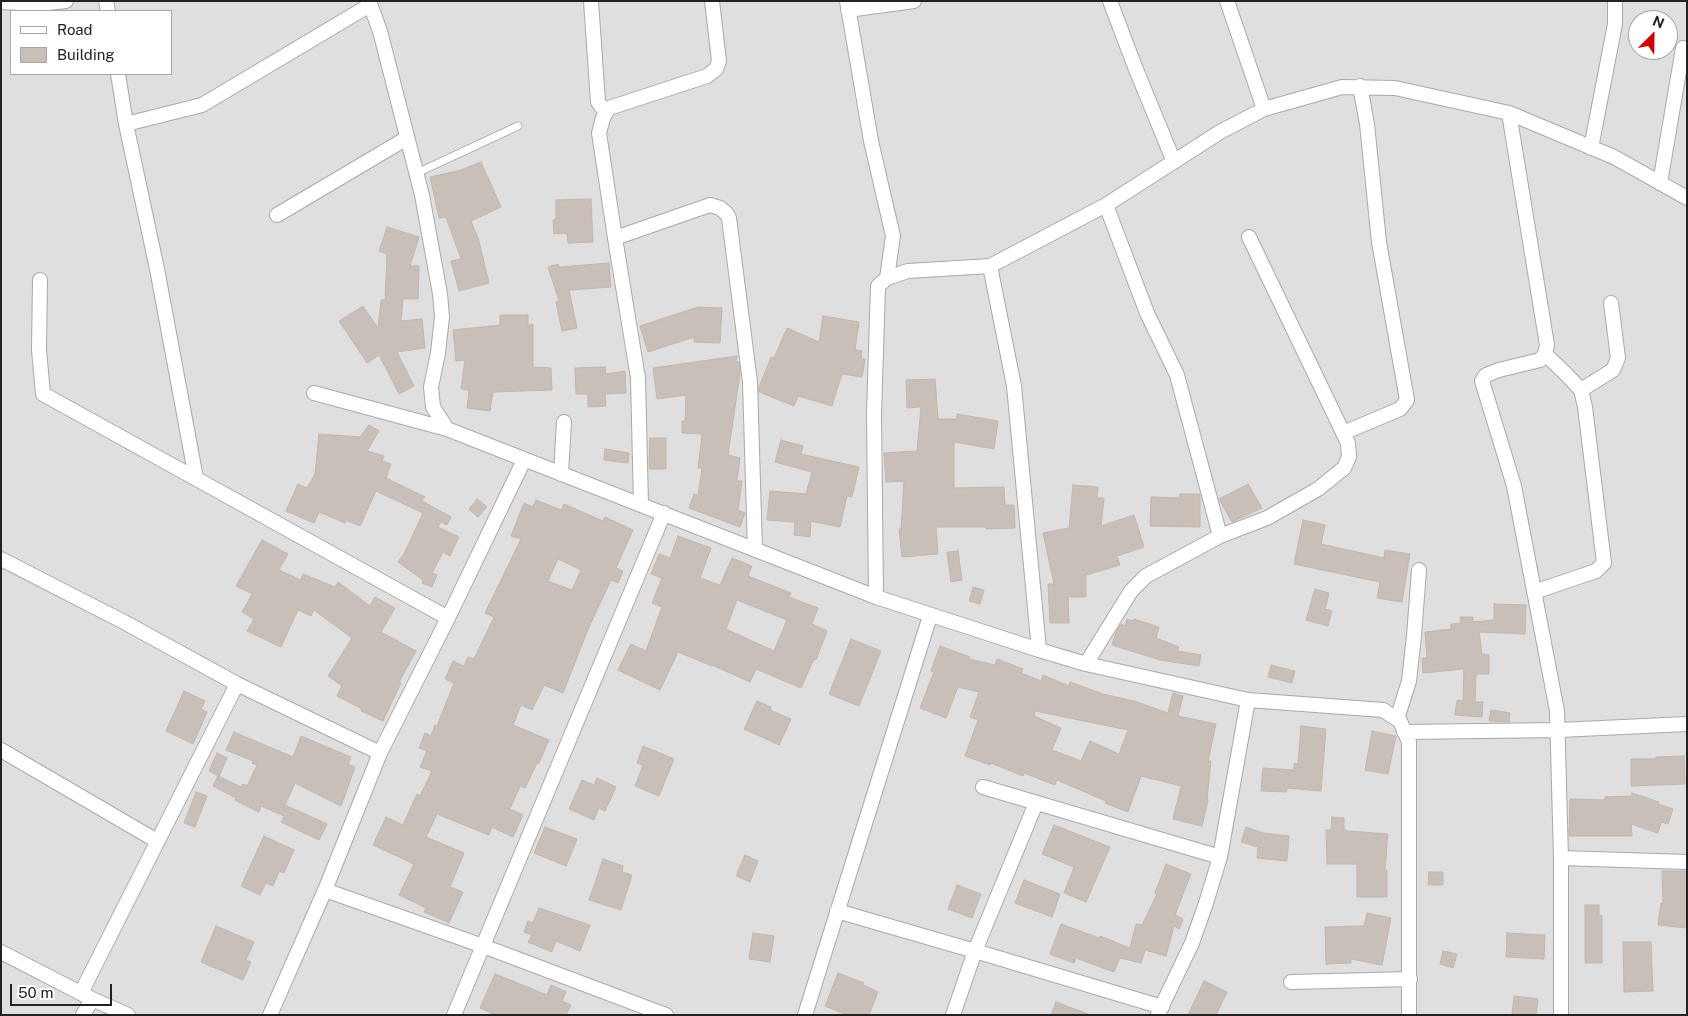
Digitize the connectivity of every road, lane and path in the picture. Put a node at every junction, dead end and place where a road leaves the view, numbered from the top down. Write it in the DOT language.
graph roads {
  1 [pos="66,1"];
  2 [pos="591,1"];
  3 [pos="712,1"];
  4 [pos="914,1"];
  5 [pos="1110,1"];
  6 [pos="1227,1"];
  7 [pos="1615,1"];
  8 [pos="1,2"];
  9 [pos="370,3"];
  10 [pos="848,6"];
  11 [pos="1683,48"];
  12 [pos="118,75"];
  13 [pos="1360,86"];
  14 [pos="1264,109"];
  15 [pos="606,113"];
  16 [pos="1510,113"];
  17 [pos="126,124"];
  18 [pos="518,126"];
  19 [pos="407,138"];
  20 [pos="1592,148"];
  21 [pos="1174,162"];
  22 [pos="417,174"];
  23 [pos="1660,183"];
  24 [pos="1687,198"];
  25 [pos="1106,205"];
  26 [pos="277,215"];
  27 [pos="1249,236"];
  28 [pos="614,238"];
  29 [pos="990,266"];
  30 [pos="887,278"];
  31 [pos="40,280"];
  32 [pos="1611,303"];
  33 [pos="1545,354"];
  34 [pos="1580,390"];
  35 [pos="314,393"];
  36 [pos="564,422"];
  37 [pos="446,429"];
  38 [pos="1343,433"];
  39 [pos="524,460"];
  40 [pos="560,474"];
  41 [pos="196,478"];
  42 [pos="641,505"];
  43 [pos="664,513"];
  44 [pos="1220,536"];
  45 [pos="755,550"];
  46 [pos="1,559"];
  47 [pos="1418,570"];
  48 [pos="1534,592"];
  49 [pos="876,597"];
  50 [pos="930,616"];
  51 [pos="448,618"];
  52 [pos="1039,650"];
  53 [pos="1086,664"];
  54 [pos="237,684"];
  55 [pos="1248,700"];
  56 [pos="1397,719"];
  57 [pos="1687,724"];
  58 [pos="1559,730"];
  59 [pos="1404,732"];
  60 [pos="1,750"];
  61 [pos="380,753"];
  62 [pos="983,787"];
  63 [pos="1036,802"];
  64 [pos="157,842"];
  65 [pos="1220,857"];
  66 [pos="1561,858"];
  67 [pos="1687,862"];
  68 [pos="325,890"];
  69 [pos="837,911"];
  70 [pos="483,946"];
  71 [pos="975,951"];
  72 [pos="1,952"];
  73 [pos="1410,979"];
  74 [pos="1291,982"];
  75 [pos="86,996"];
  76 [pos="1160,1011"];
  77 [pos="84,1015"];
  78 [pos="128,1015"];
  79 [pos="270,1015"];
  80 [pos="454,1015"];
  81 [pos="666,1015"];
  82 [pos="805,1015"];
  83 [pos="953,1015"];
  84 [pos="1409,1015"];
  85 [pos="1561,1015"];
  1 -- 8 [label="street"];
  2 -- 15 [label="street"];
  3 -- 15 [label="street"];
  4 -- 10 [label="street"];
  5 -- 21 [label="street"];
  6 -- 14 [label="street"];
  7 -- 20 [label="street"];
  9 -- 17 [label="street"];
  9 -- 19 [label="street"];
  10 -- 30 [label="street"];
  11 -- 23 [label="street"];
  12 -- 17 [label="street"];
  13 -- 14 [label="street"];
  13 -- 16 [label="street"];
  13 -- 38 [label="street"];
  14 -- 21 [label="street"];
  15 -- 28 [label="street"];
  16 -- 20 [label="street"];
  16 -- 33 [label="street"];
  17 -- 41 [label="street"];
  18 -- 22 [label="lane"];
  19 -- 22 [label="street"];
  19 -- 26 [label="street"];
  20 -- 23 [label="street"];
  21 -- 25 [label="street"];
  22 -- 37 [label="street"];
  23 -- 24 [label="street"];
  25 -- 29 [label="street"];
  25 -- 44 [label="street"];
  27 -- 38 [label="street"];
  28 -- 42 [label="street"];
  28 -- 45 [label="street"];
  29 -- 30 [label="street"];
  29 -- 52 [label="street"];
  30 -- 49 [label="street"];
  31 -- 41 [label="street"];
  32 -- 34 [label="street"];
  33 -- 34 [label="street"];
  33 -- 48 [label="street"];
  34 -- 48 [label="street"];
  35 -- 37 [label="street"];
  36 -- 40 [label="street"];
  37 -- 39 [label="street"];
  38 -- 44 [label="street"];
  39 -- 40 [label="street"];
  39 -- 51 [label="street"];
  40 -- 42 [label="street"];
  41 -- 51 [label="street"];
  42 -- 43 [label="street"];
  43 -- 45 [label="street"];
  43 -- 70 [label="street"];
  44 -- 53 [label="street"];
  45 -- 49 [label="street"];
  46 -- 54 [label="street"];
  47 -- 56 [label="street"];
  48 -- 58 [label="street"];
  49 -- 50 [label="street"];
  50 -- 52 [label="street"];
  50 -- 69 [label="street"];
  51 -- 61 [label="street"];
  52 -- 53 [label="street"];
  53 -- 55 [label="street"];
  54 -- 61 [label="street"];
  54 -- 64 [label="street"];
  55 -- 56 [label="street"];
  55 -- 65 [label="street"];
  56 -- 59 [label="street"];
  57 -- 58 [label="street"];
  58 -- 59 [label="street"];
  58 -- 66 [label="street"];
  59 -- 73 [label="street"];
  60 -- 64 [label="street"];
  61 -- 68 [label="street"];
  62 -- 63 [label="street"];
  63 -- 65 [label="street"];
  63 -- 71 [label="street"];
  64 -- 75 [label="street"];
  65 -- 76 [label="street"];
  66 -- 67 [label="street"];
  66 -- 85 [label="street"];
  68 -- 70 [label="street"];
  68 -- 79 [label="street"];
  69 -- 71 [label="street"];
  69 -- 82 [label="street"];
  70 -- 80 [label="street"];
  70 -- 81 [label="street"];
  71 -- 76 [label="street"];
  71 -- 83 [label="street"];
  72 -- 75 [label="street"];
  73 -- 74 [label="street"];
  73 -- 84 [label="street"];
  75 -- 77 [label="street"];
  75 -- 78 [label="street"];
}
